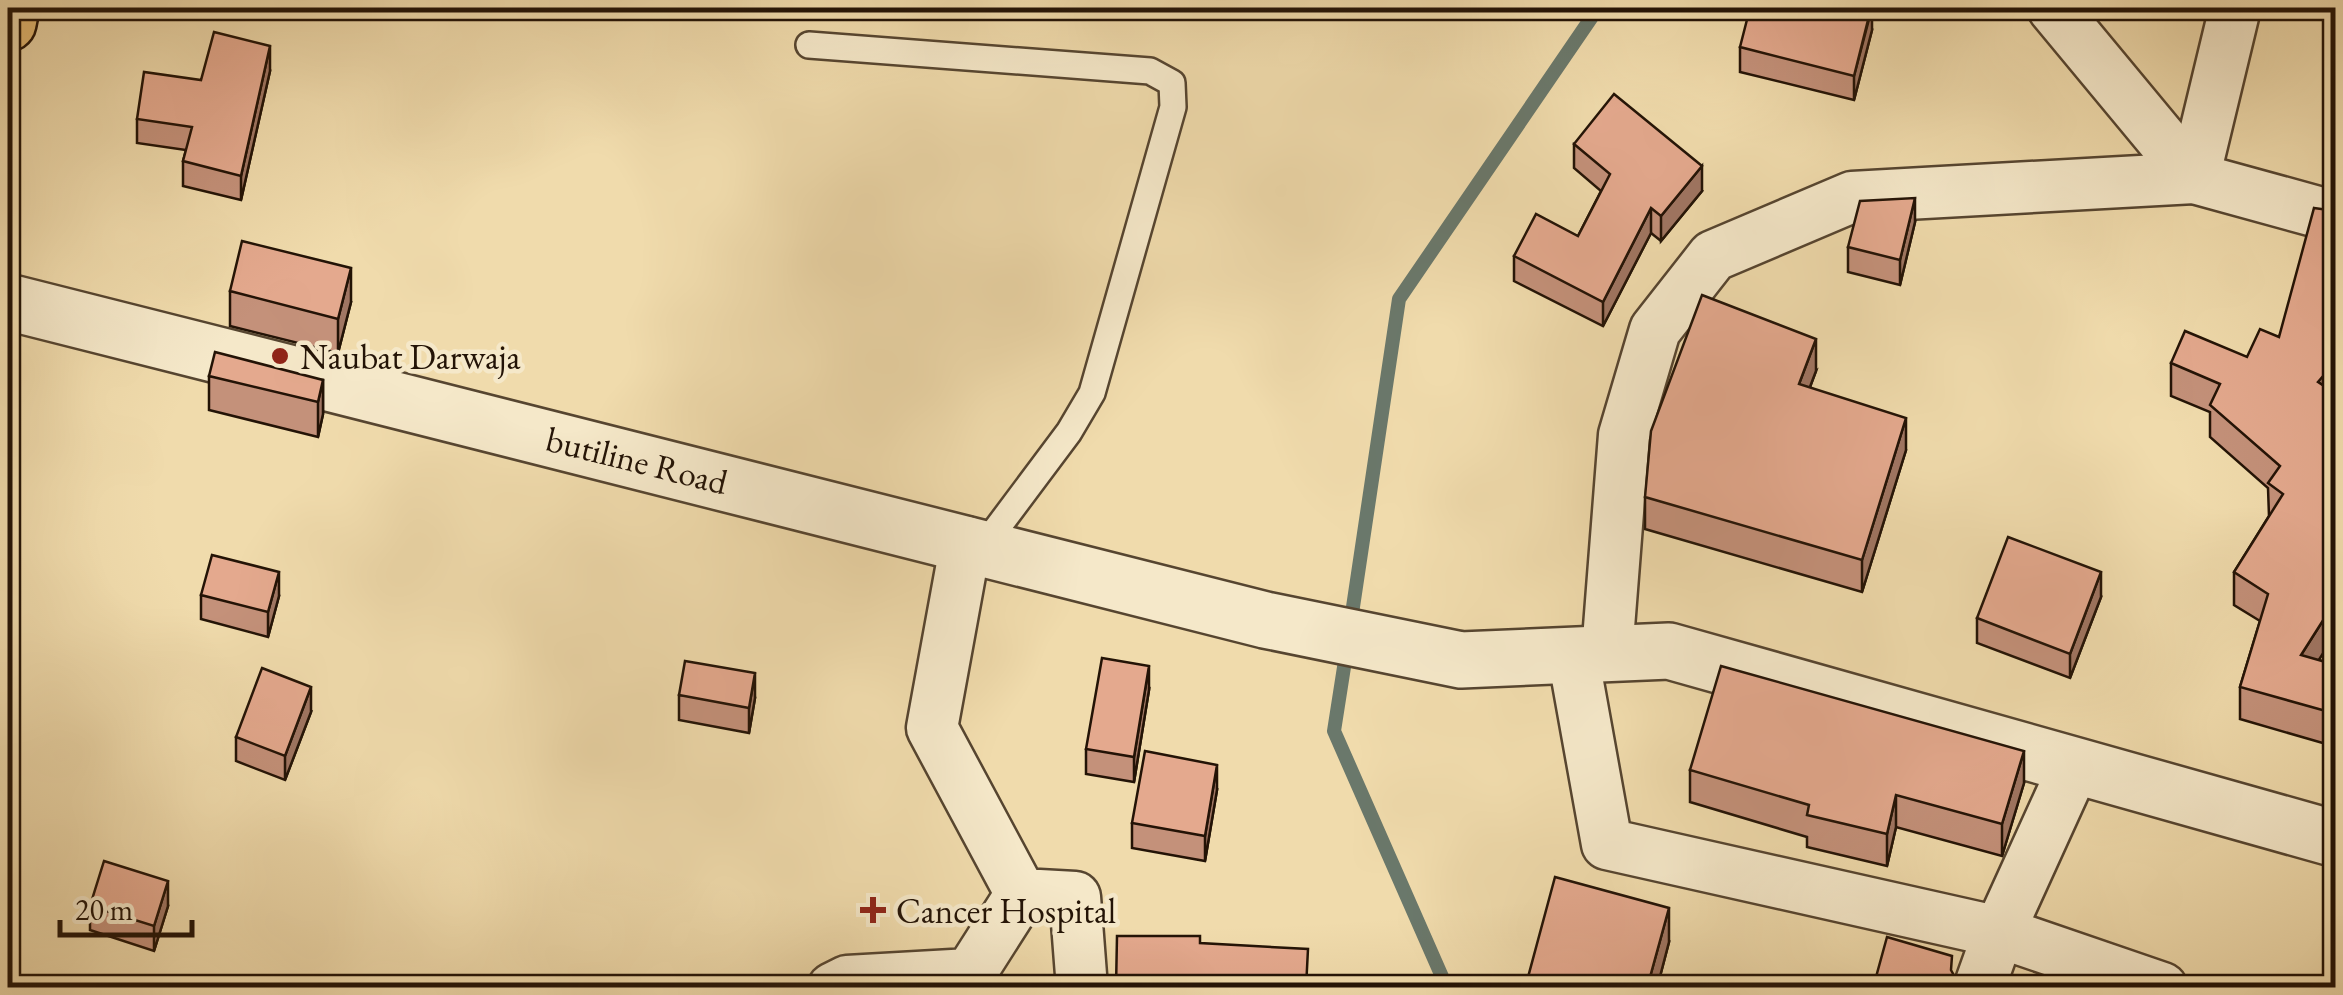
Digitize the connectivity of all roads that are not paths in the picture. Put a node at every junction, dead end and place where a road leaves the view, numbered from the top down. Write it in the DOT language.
graph roads {
  1 [pos="11,8"];
  2 [pos="2053,8"];
  3 [pos="2235,8"];
  4 [pos="8,23"];
  5 [pos="809,45"];
  6 [pos="2194,178"];
  7 [pos="2336,216"];
  8 [pos="8,302"];
  9 [pos="975,544"];
  10 [pos="1590,654"];
  11 [pos="2075,765"];
  12 [pos="2336,839"];
  13 [pos="1021,894"];
  14 [pos="1998,932"];
  15 [pos="833,988"];
  16 [pos="1082,988"];
  17 [pos="1979,988"];
  18 [pos="2162,988"];
  1 -- 4 [label="main road"];
  2 -- 6 [label="street"];
  3 -- 6 [label="street"];
  5 -- 9 [label="lane"];
  6 -- 7 [label="street"];
  6 -- 10 [label="street"];
  8 -- 9 [label="street, butiline Road"];
  9 -- 10 [label="street, butiline Road"];
  9 -- 13 [label="street"];
  10 -- 11 [label="street, butiline Road"];
  10 -- 14 [label="street"];
  11 -- 12 [label="street, butiline Road"];
  11 -- 14 [label="street"];
  13 -- 15 [label="street"];
  13 -- 16 [label="street"];
  14 -- 17 [label="street"];
  14 -- 18 [label="street"];
}
